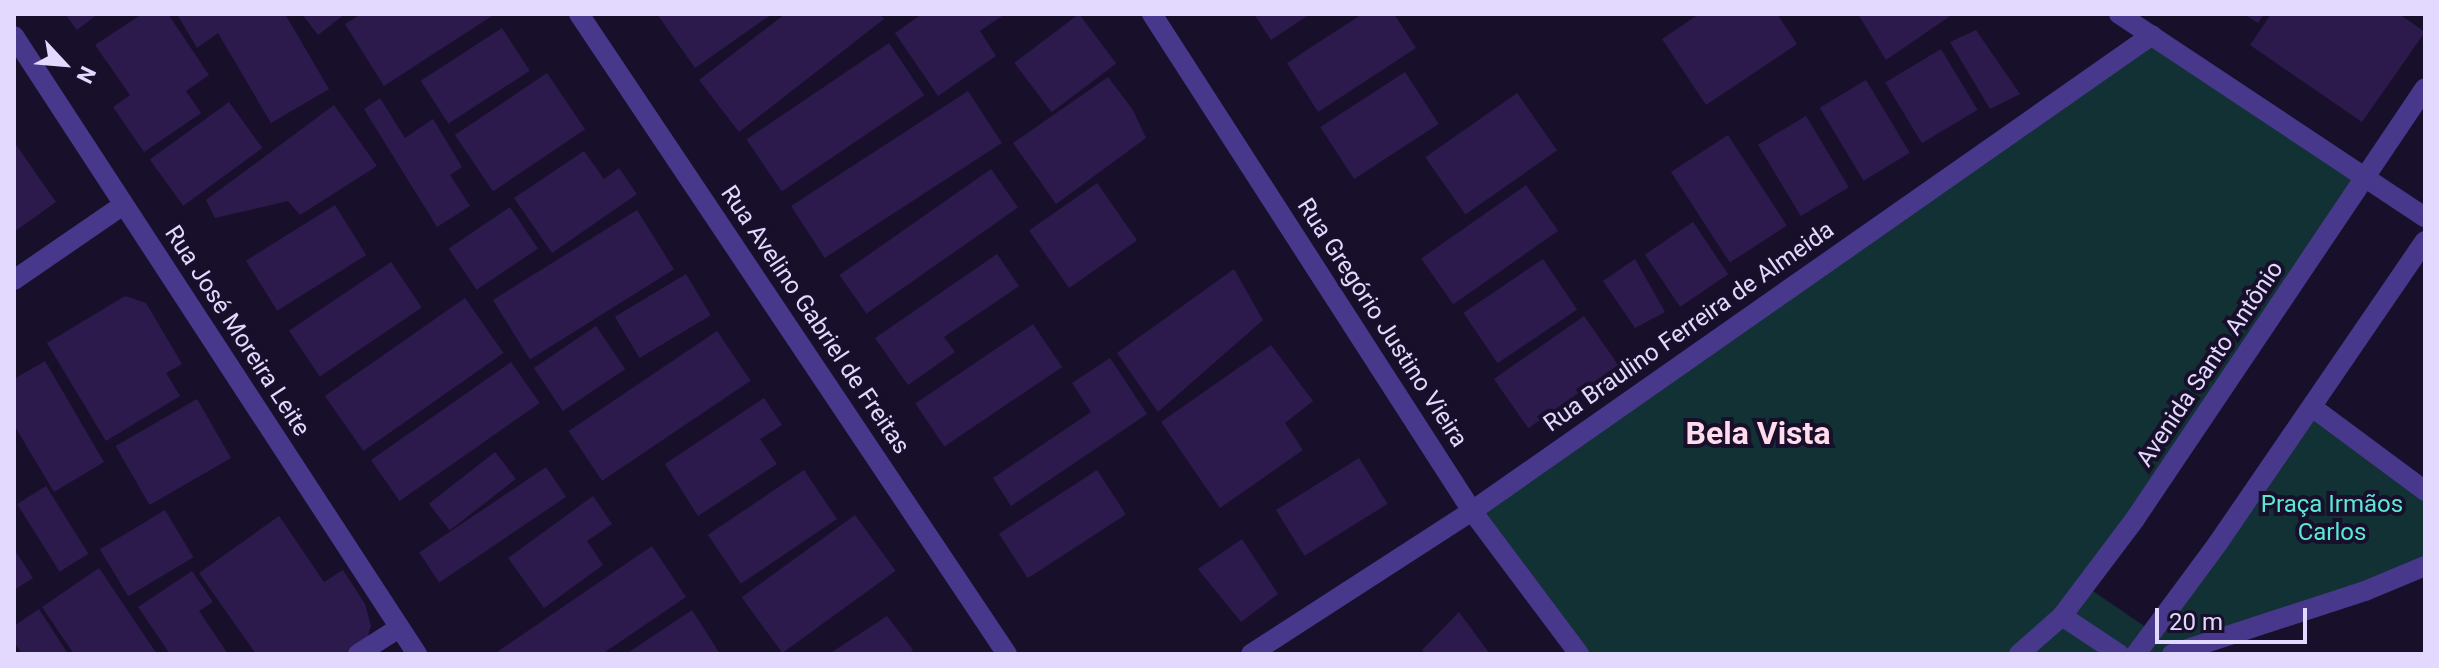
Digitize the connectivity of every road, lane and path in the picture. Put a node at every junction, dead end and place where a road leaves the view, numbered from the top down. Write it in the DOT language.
graph roads {
  1 [pos="579,14"];
  2 [pos="1152,14"];
  3 [pos="2119,14"];
  4 [pos="2152,35"];
  5 [pos="14,36"];
  6 [pos="2425,88"];
  7 [pos="2367,179"];
  8 [pos="123,205"];
  9 [pos="2425,217"];
  10 [pos="2425,241"];
  11 [pos="14,280"];
  12 [pos="2312,407"];
  13 [pos="2425,491"];
  14 [pos="1472,511"];
  15 [pos="2425,566"];
  16 [pos="2062,616"];
  17 [pos="399,628"];
  18 [pos="358,654"];
  19 [pos="417,654"];
  20 [pos="1007,654"];
  21 [pos="1251,654"];
  22 [pos="1579,654"];
  23 [pos="2019,654"];
  24 [pos="2119,654"];
  25 [pos="2136,654"];
  26 [pos="2172,654"];
  1 -- 20 [label="street, Rua Avelino Gabriel de Freitas"];
  2 -- 14 [label="street, Rua Gregório Justino Vieira"];
  3 -- 4 [label="street"];
  4 -- 7 [label="street"];
  4 -- 14 [label="street, Rua Braulino Ferreira de Almeida"];
  5 -- 8 [label="street, Rua José Moreira Leite"];
  6 -- 7 [label="street, Avenida Santo Antônio"];
  7 -- 9 [label="street"];
  7 -- 16 [label="street, Avenida Santo Antônio"];
  8 -- 11 [label="street"];
  8 -- 17 [label="street, Rua José Moreira Leite"];
  10 -- 12 [label="street"];
  12 -- 13 [label="street"];
  12 -- 25 [label="street"];
  14 -- 21 [label="street, Rua Braulino Ferreira de Almeida"];
  14 -- 22 [label="street, Rua Gregório Justino Vieira"];
  15 -- 26 [label="street"];
  16 -- 23 [label="street, Avenida Santo Antônio"];
  16 -- 24 [label="street"];
  17 -- 18 [label="street"];
  17 -- 19 [label="street, Rua José Moreira Leite"];
}
